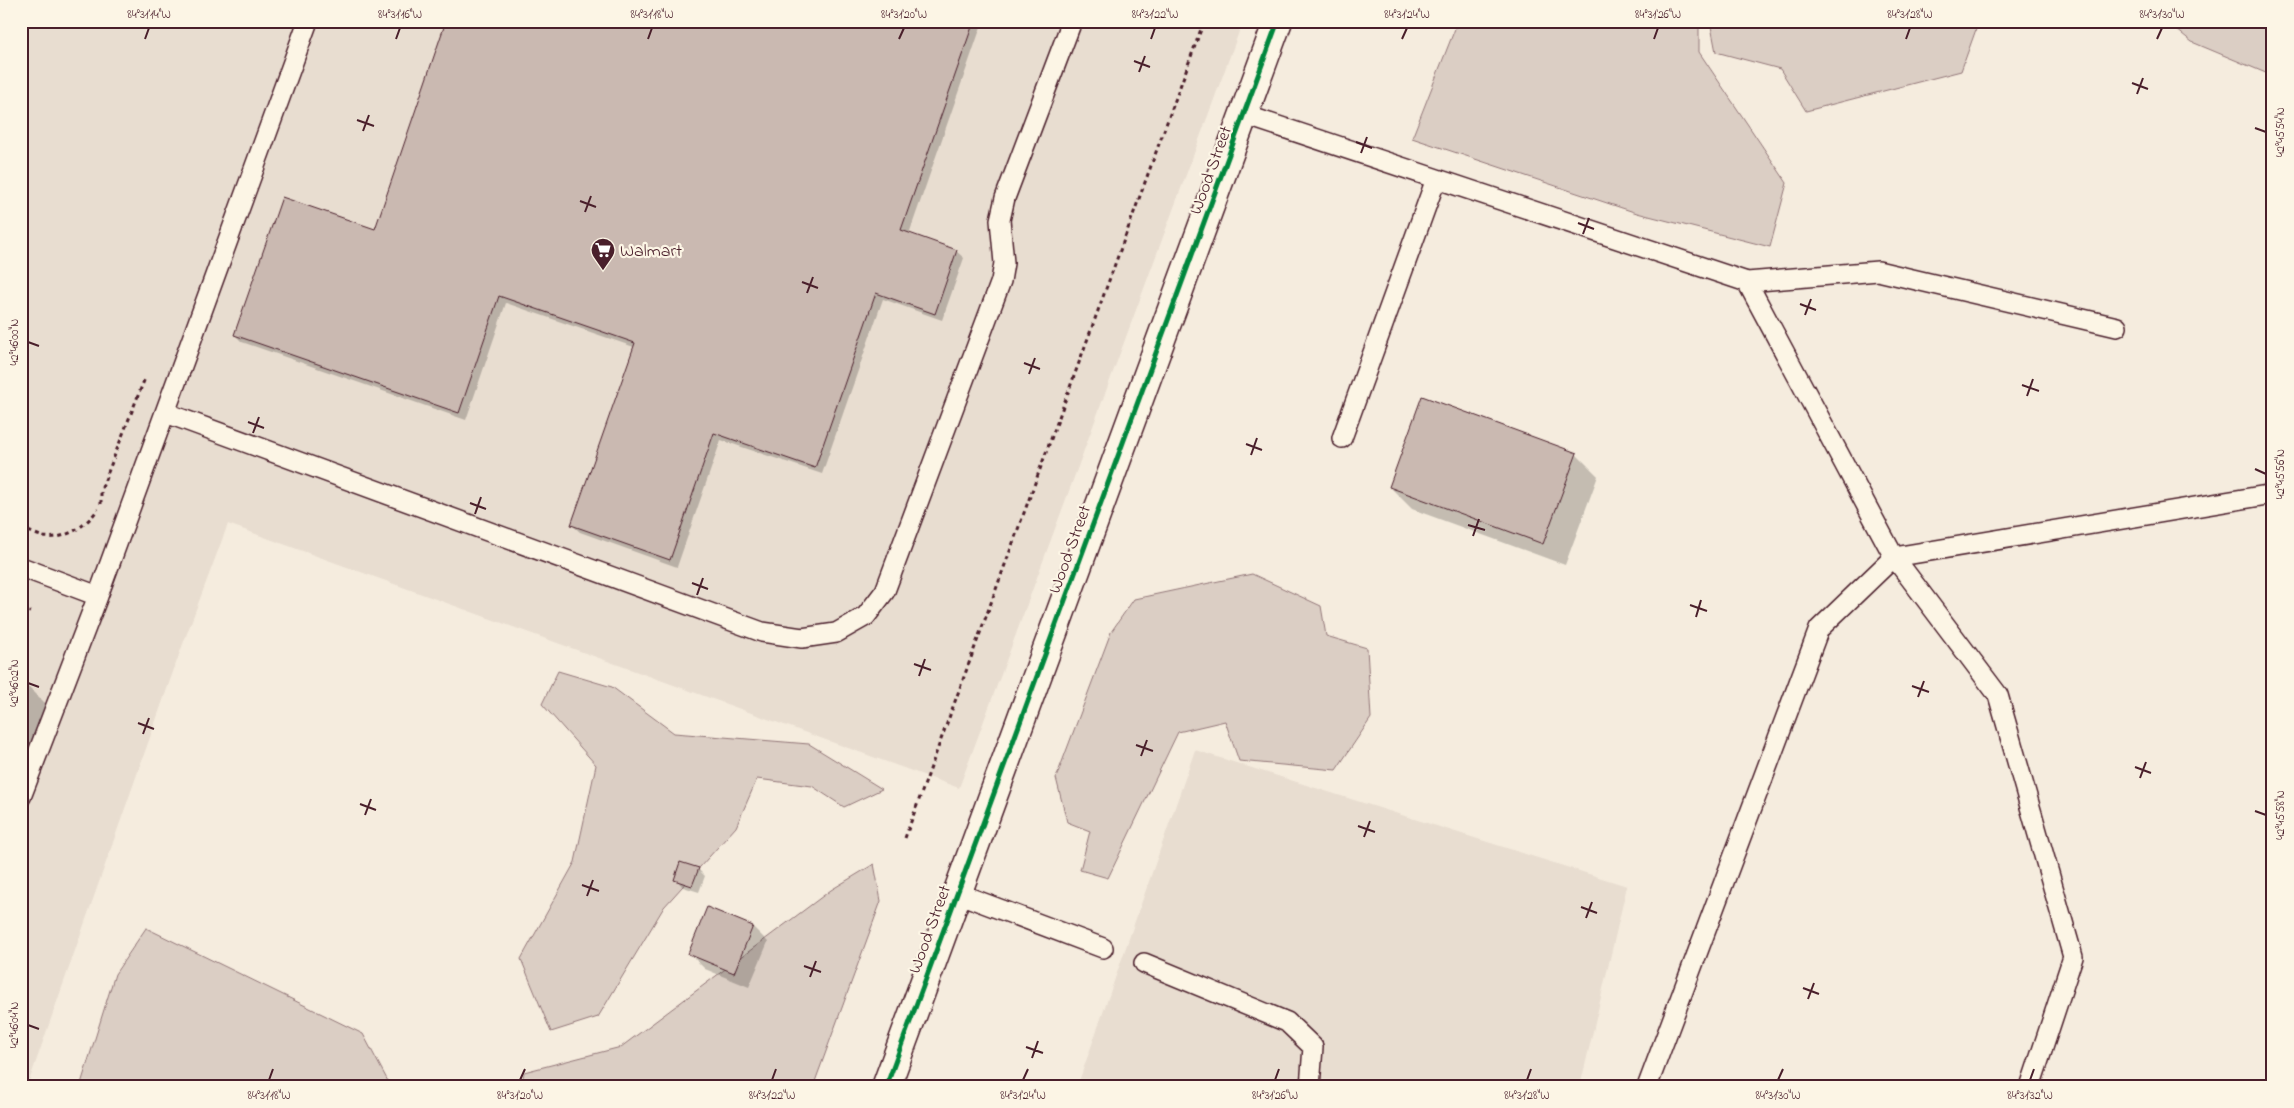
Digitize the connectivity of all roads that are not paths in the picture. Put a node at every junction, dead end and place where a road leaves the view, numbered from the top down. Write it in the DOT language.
graph roads {
  1 [pos="308,21"];
  2 [pos="1072,21"];
  3 [pos="1278,21"];
  4 [pos="1245,115"];
  5 [pos="1436,179"];
  6 [pos="1747,282"];
  7 [pos="2117,327"];
  8 [pos="166,412"];
  9 [pos="1342,438"];
  10 [pos="2273,494"];
  11 [pos="1894,557"];
  12 [pos="21,568"];
  13 [pos="98,596"];
  14 [pos="21,798"];
  15 [pos="957,893"];
  16 [pos="1103,948"];
  17 [pos="1144,963"];
  18 [pos="886,1087"];
  19 [pos="1310,1087"];
  20 [pos="1647,1087"];
  21 [pos="2030,1087"];
  1 -- 8 [label="lane"];
  2 -- 8 [label="lane"];
  3 -- 4 [label="street, Wood Street"];
  4 -- 5 [label="lane"];
  4 -- 15 [label="street, Wood Street"];
  5 -- 6 [label="lane"];
  5 -- 9 [label="lane"];
  6 -- 7 [label="lane"];
  6 -- 11 [label="lane"];
  8 -- 13 [label="lane"];
  10 -- 11 [label="lane"];
  11 -- 20 [label="lane"];
  11 -- 21 [label="lane"];
  12 -- 13 [label="lane"];
  13 -- 14 [label="lane"];
  15 -- 16 [label="lane"];
  15 -- 18 [label="street, Wood Street"];
  17 -- 19 [label="lane"];
}
